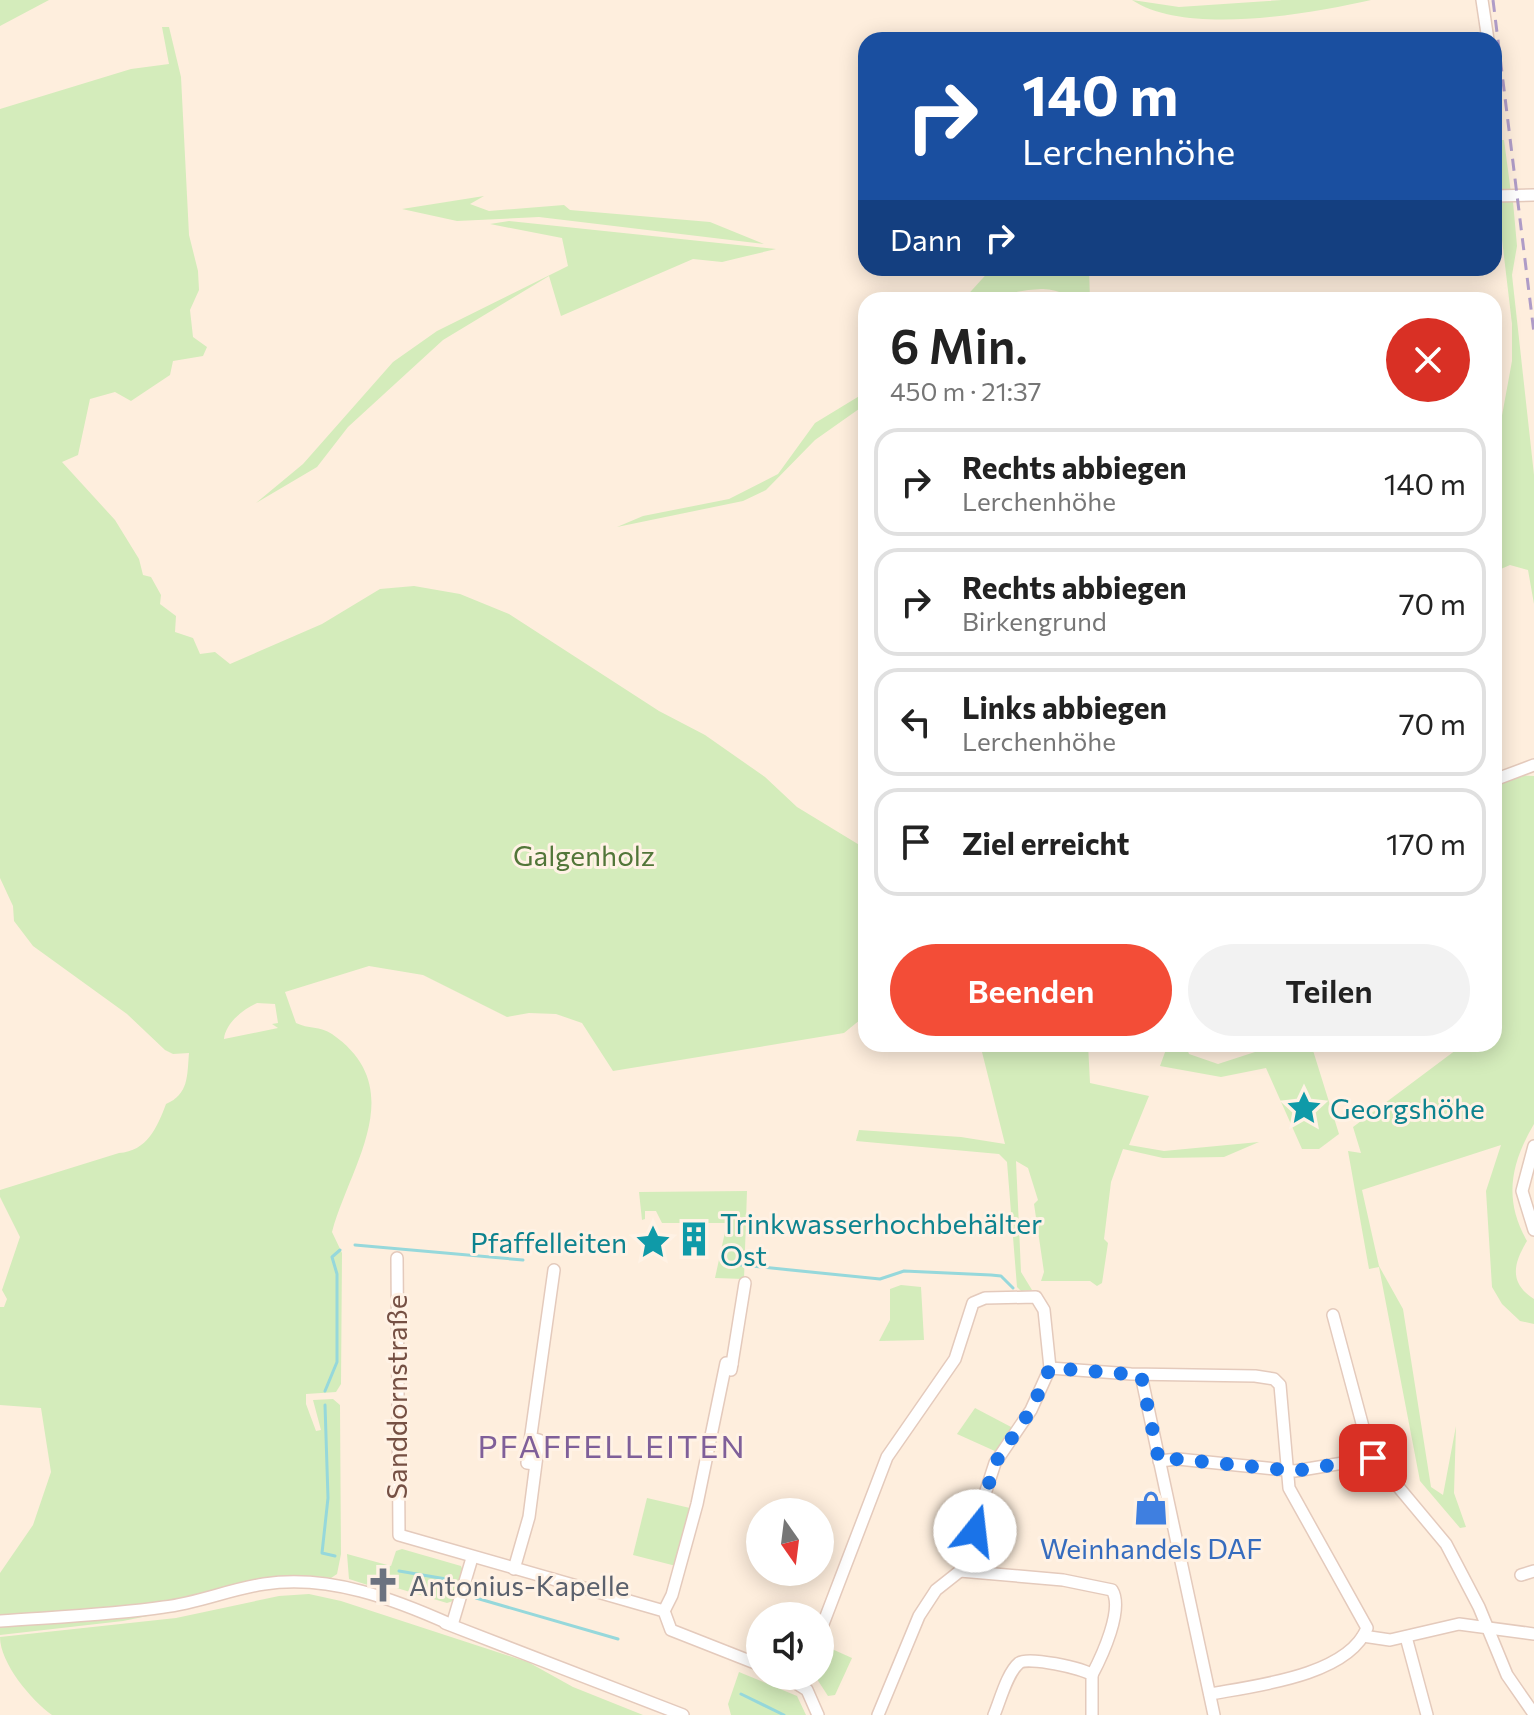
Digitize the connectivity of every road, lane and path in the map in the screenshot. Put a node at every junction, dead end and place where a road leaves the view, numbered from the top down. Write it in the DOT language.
graph roads {
  1 [pos="1482,0"];
  2 [pos="1487,32"];
  3 [pos="1534,195"];
  4 [pos="1502,196"];
  5 [pos="1534,765"];
  6 [pos="1502,777"];
  7 [pos="1534,1146"];
  8 [pos="1534,1230"];
  9 [pos="397,1258"];
  10 [pos="554,1270"];
  11 [pos="745,1283"];
  12 [pos="1333,1315"];
  13 [pos="1050,1368"];
  14 [pos="1141,1375"];
  15 [pos="1373,1458"];
  16 [pos="1159,1461"];
  17 [pos="1287,1470"];
  18 [pos="472,1558"];
  19 [pos="514,1569"];
  20 [pos="960,1571"];
  21 [pos="1534,1571"];
  22 [pos="1521,1575"];
  23 [pos="831,1602"];
  24 [pos="664,1611"];
  25 [pos="0,1621"];
  26 [pos="452,1625"];
  27 [pos="1488,1628"];
  28 [pos="1534,1634"];
  29 [pos="1363,1636"];
  30 [pos="1406,1637"];
  31 [pos="746,1659"];
  32 [pos="1092,1675"];
  33 [pos="807,1690"];
  34 [pos="1210,1694"];
  35 [pos="1534,1714"];
  36 [pos="683,1715"];
  37 [pos="818,1715"];
  38 [pos="878,1715"];
  39 [pos="994,1715"];
  40 [pos="1092,1715"];
  41 [pos="1214,1715"];
  42 [pos="1427,1715"];
  1 -- 2 [label="street"];
  3 -- 4 [label="street"];
  5 -- 6 [label="street"];
  7 -- 8 [label="street"];
  9 -- 18 [label="street, Sanddornstraße"];
  10 -- 19 [label="street"];
  11 -- 24 [label="street"];
  12 -- 15 [label="street"];
  13 -- 14 [label="street"];
  13 -- 20 [label="street"];
  13 -- 23 [label="street"];
  14 -- 16 [label="street"];
  14 -- 17 [label="street"];
  15 -- 17 [label="street"];
  15 -- 27 [label="street"];
  16 -- 17 [label="street"];
  16 -- 34 [label="street"];
  17 -- 29 [label="street"];
  18 -- 19 [label="street"];
  18 -- 26 [label="street"];
  19 -- 24 [label="street"];
  20 -- 32 [label="street"];
  20 -- 38 [label="street"];
  21 -- 22 [label="street"];
  24 -- 31 [label="street"];
  25 -- 26 [label="street"];
  26 -- 36 [label="street"];
  27 -- 28 [label="street"];
  27 -- 30 [label="street"];
  27 -- 35 [label="street"];
  29 -- 30 [label="street"];
  29 -- 34 [label="street"];
  30 -- 42 [label="street"];
  32 -- 39 [label="street"];
  32 -- 40 [label="street"];
  33 -- 37 [label="street"];
  34 -- 41 [label="street"];
}
